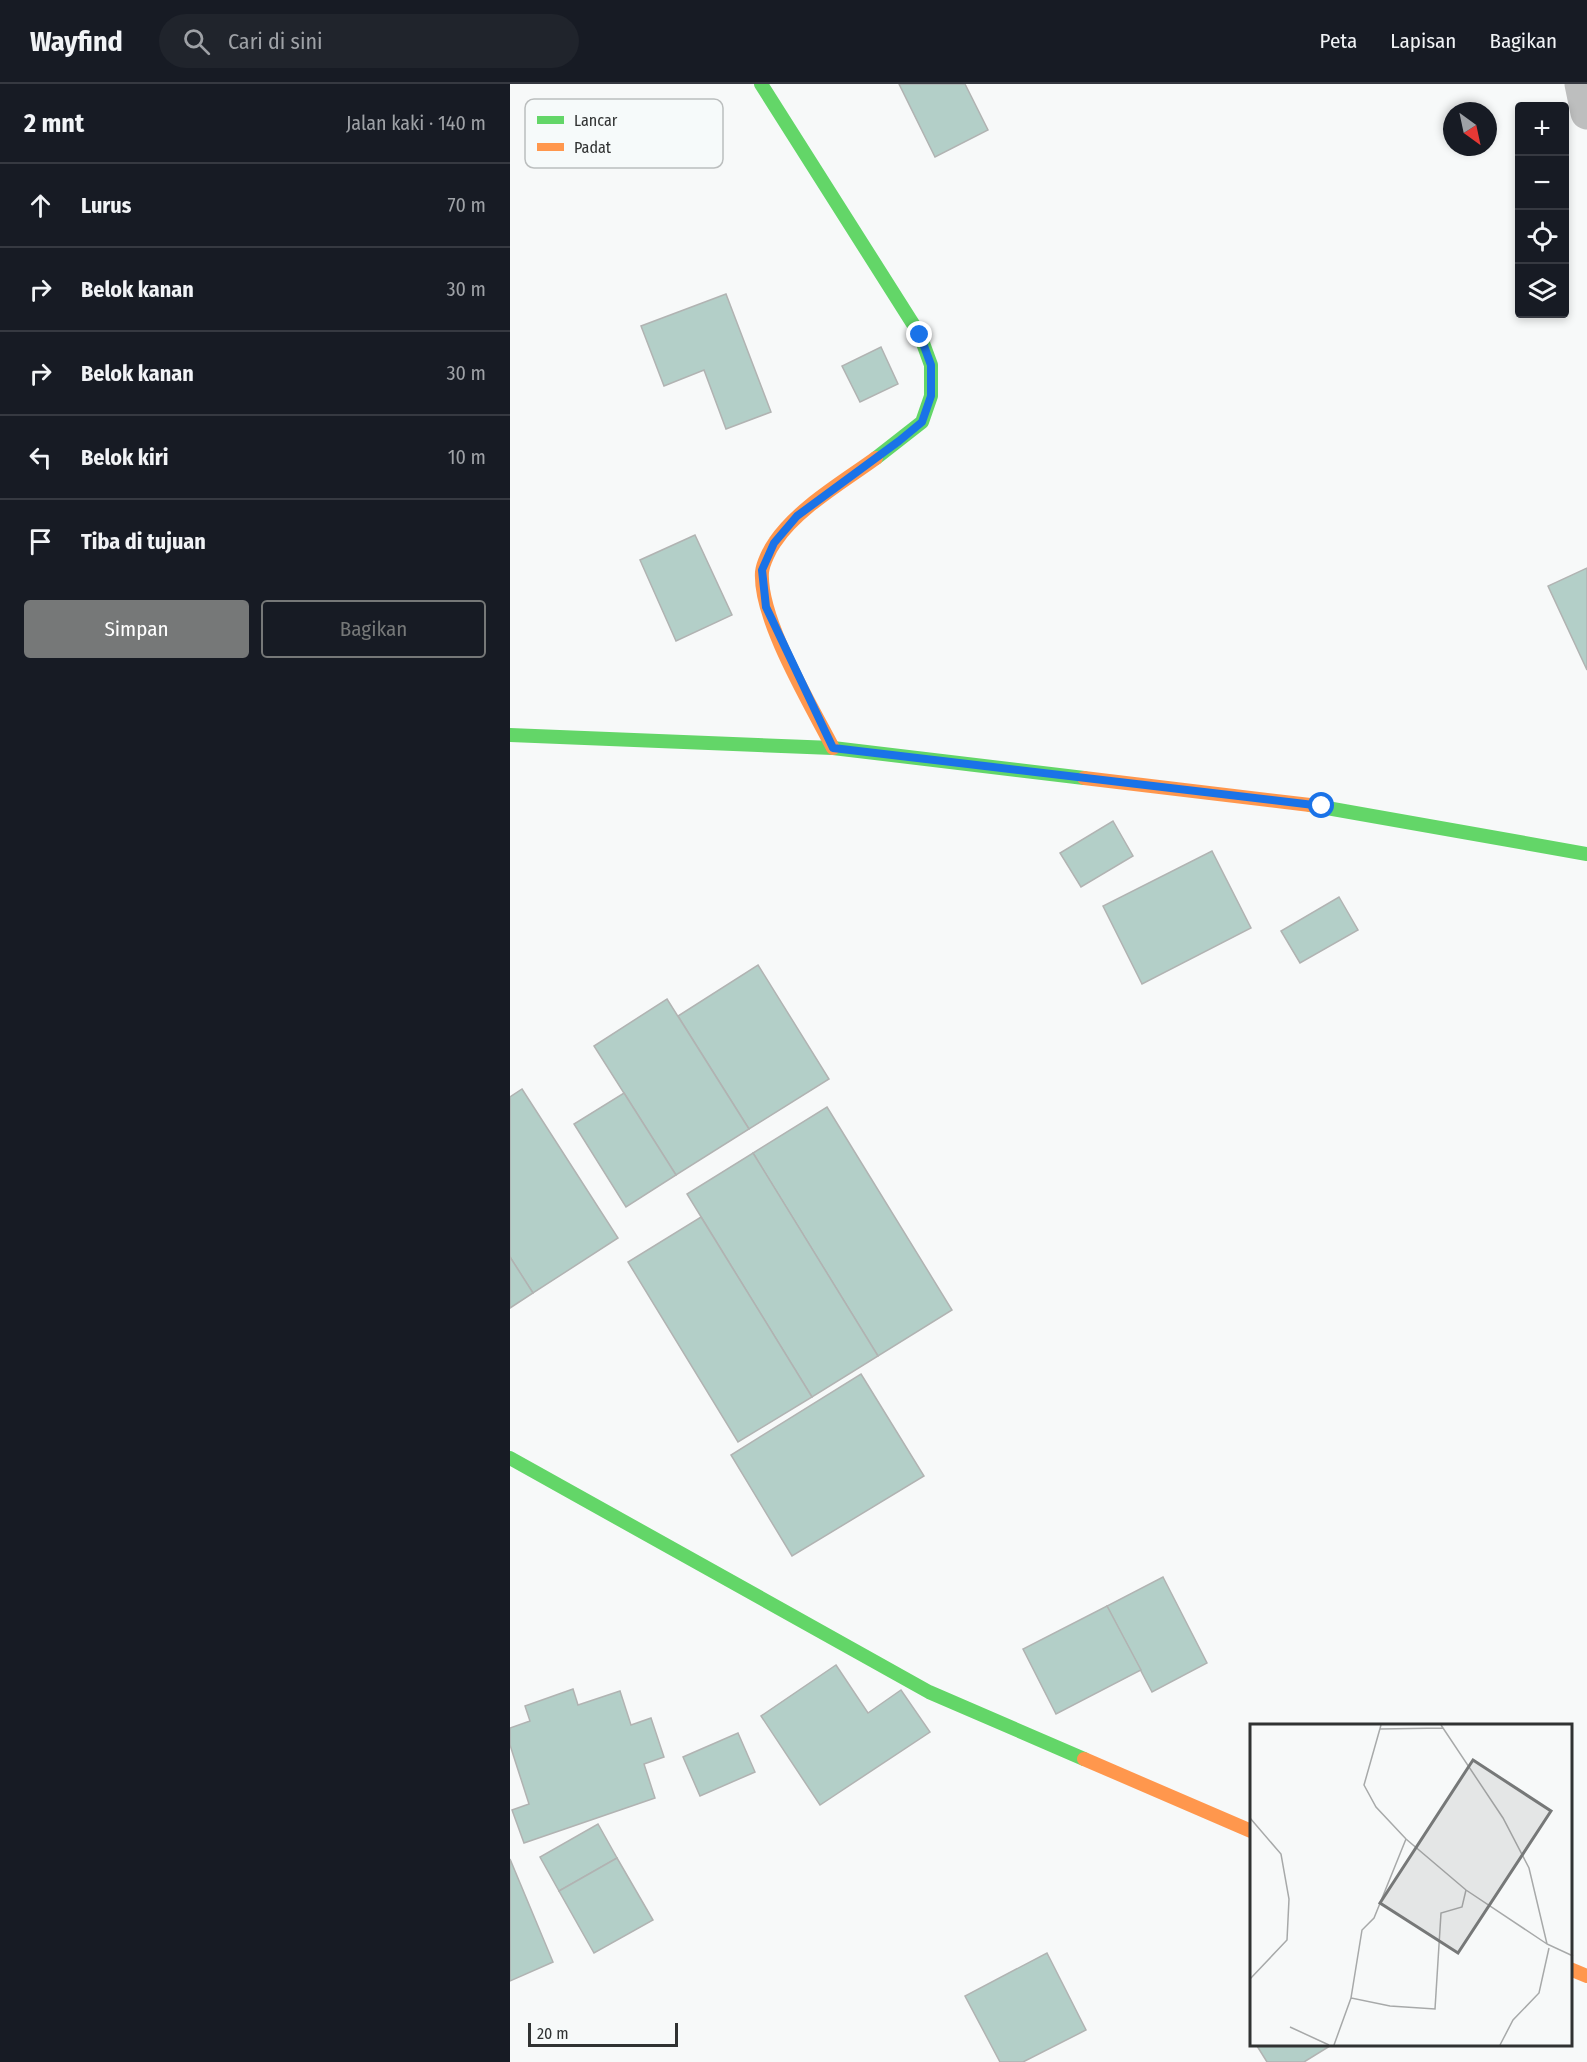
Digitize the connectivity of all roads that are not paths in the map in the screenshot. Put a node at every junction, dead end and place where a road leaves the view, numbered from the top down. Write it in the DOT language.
graph roads {
  1 [pos="761,84"];
  2 [pos="1581,84"];
  3 [pos="1587,113"];
  4 [pos="510,735"];
  5 [pos="833,748"];
  6 [pos="1587,854"];
  7 [pos="510,1458"];
  8 [pos="1250,1831"];
  9 [pos="1572,1970"];
  10 [pos="1587,1976"];
  1 -- 5 [label="street"];
  2 -- 3 [label="street"];
  4 -- 5 [label="street"];
  5 -- 6 [label="street"];
  7 -- 8 [label="street"];
  9 -- 10 [label="street"];
}
